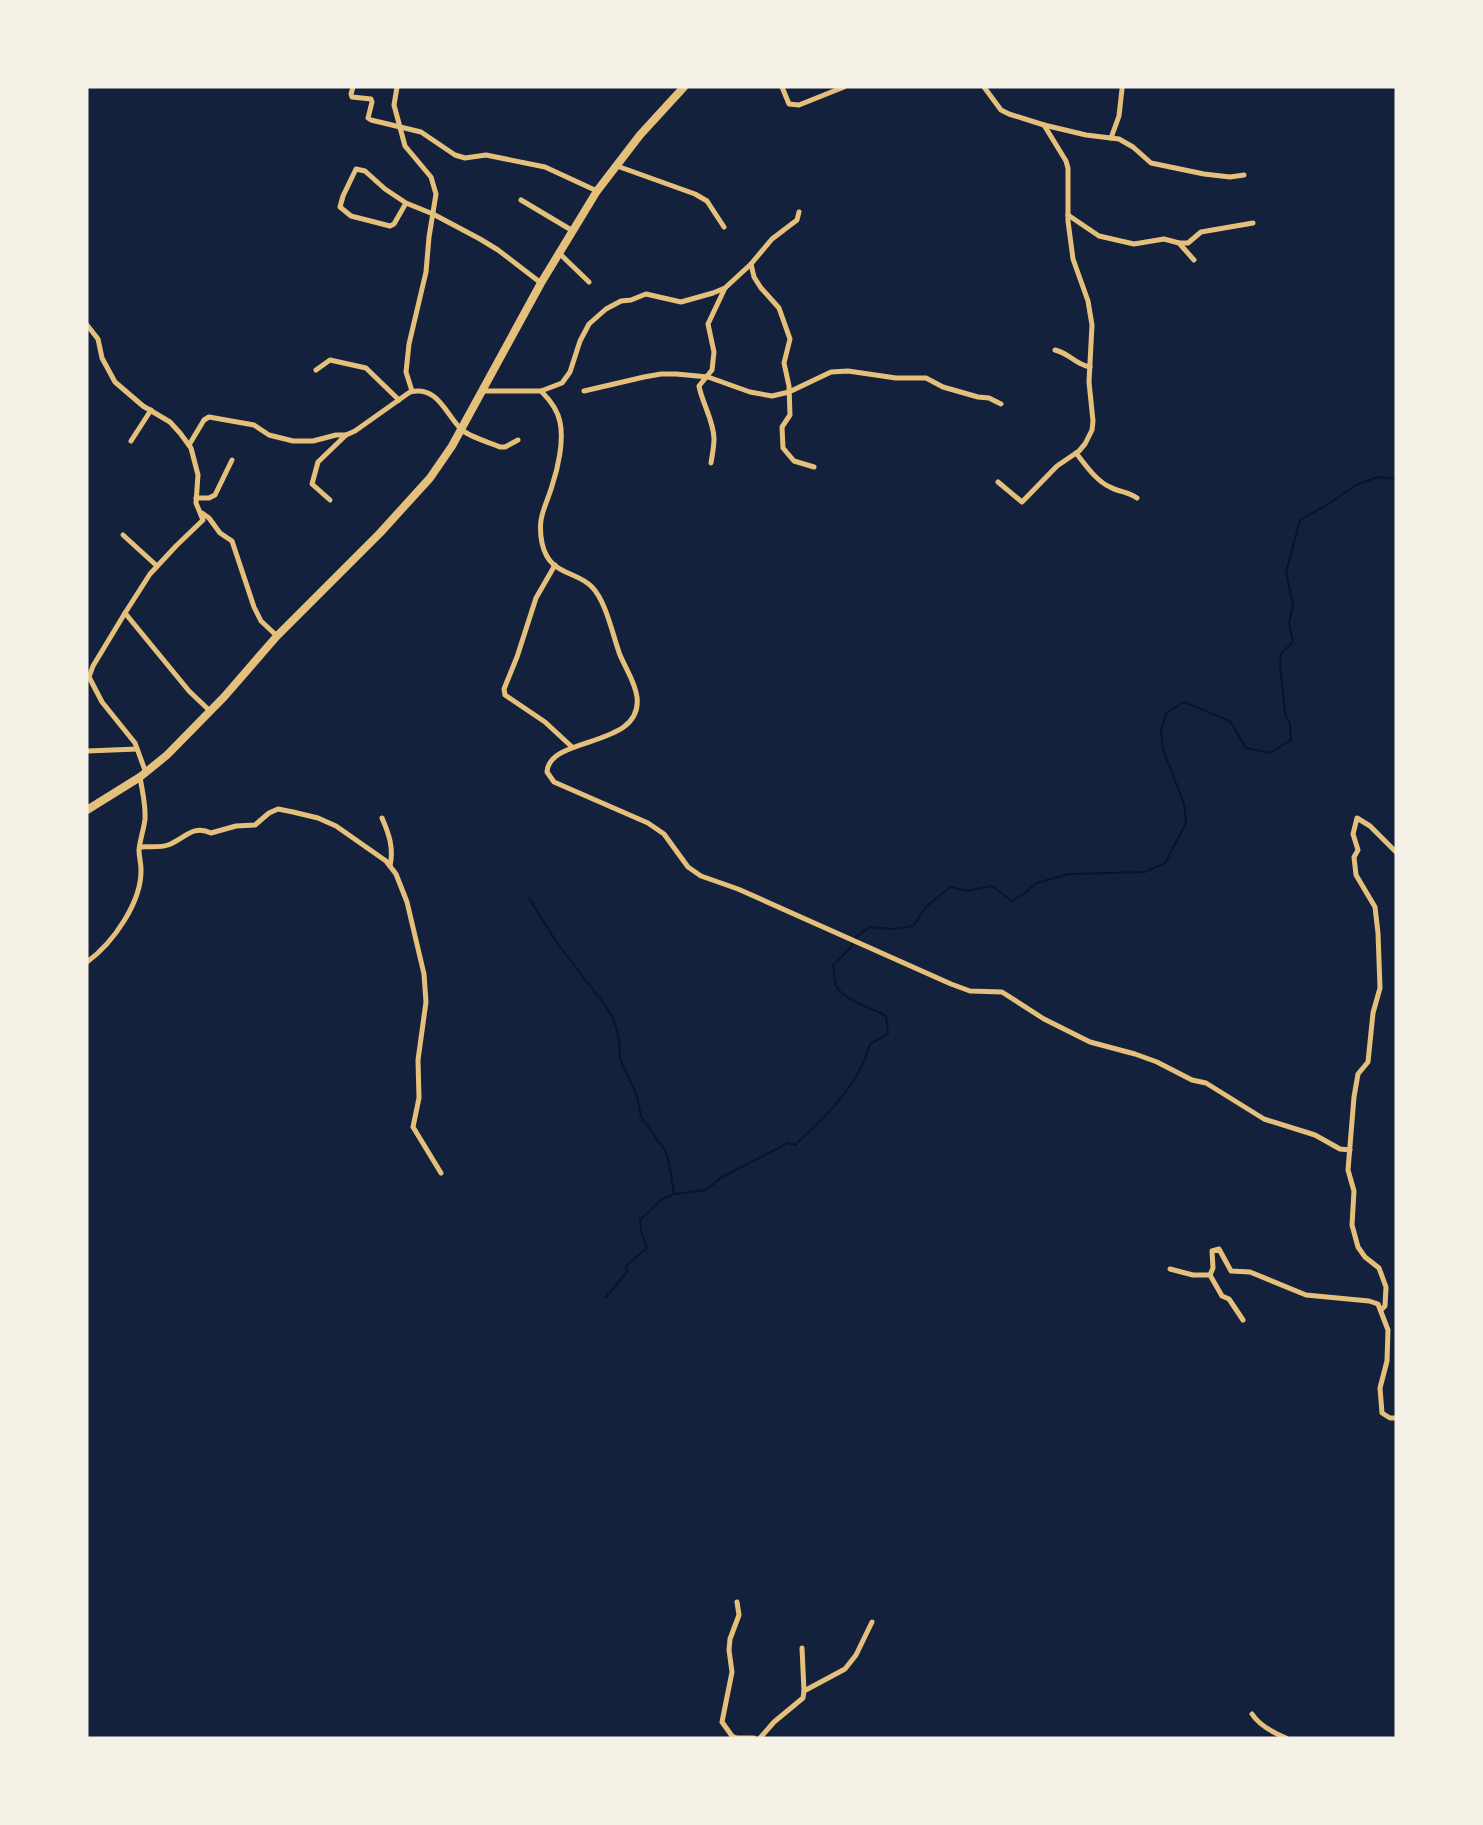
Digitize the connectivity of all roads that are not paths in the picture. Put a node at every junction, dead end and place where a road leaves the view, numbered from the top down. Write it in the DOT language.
graph roads {
  1 [pos="353,87"];
  2 [pos="397,87"];
  3 [pos="684,87"];
  4 [pos="782,87"];
  5 [pos="844,87"];
  6 [pos="984,87"];
  7 [pos="1122,89"];
  8 [pos="1044,125"];
  9 [pos="399,127"];
  10 [pos="1112,138"];
  11 [pos="617,166"];
  12 [pos="1244,174"];
  13 [pos="597,191"];
  14 [pos="521,200"];
  15 [pos="406,203"];
  16 [pos="799,212"];
  17 [pos="433,214"];
  18 [pos="1068,215"];
  19 [pos="1253,222"];
  20 [pos="723,227"];
  21 [pos="573,231"];
  22 [pos="1179,243"];
  23 [pos="559,253"];
  24 [pos="1194,260"];
  25 [pos="750,264"];
  26 [pos="589,282"];
  27 [pos="541,283"];
  28 [pos="725,288"];
  29 [pos="87,325"];
  30 [pos="1055,350"];
  31 [pos="1090,368"];
  32 [pos="316,370"];
  33 [pos="708,377"];
  34 [pos="412,391"];
  35 [pos="482,391"];
  36 [pos="542,391"];
  37 [pos="584,392"];
  38 [pos="789,392"];
  39 [pos="399,400"];
  40 [pos="1001,404"];
  41 [pos="151,410"];
  42 [pos="461,430"];
  43 [pos="346,435"];
  44 [pos="518,440"];
  45 [pos="131,441"];
  46 [pos="189,445"];
  47 [pos="1076,453"];
  48 [pos="232,460"];
  49 [pos="711,464"];
  50 [pos="814,466"];
  51 [pos="998,482"];
  52 [pos="196,498"];
  53 [pos="1137,498"];
  54 [pos="330,500"];
  55 [pos="201,512"];
  56 [pos="123,535"];
  57 [pos="555,566"];
  58 [pos="157,567"];
  59 [pos="125,613"];
  60 [pos="276,636"];
  61 [pos="210,711"];
  62 [pos="572,747"];
  63 [pos="137,749"];
  64 [pos="87,751"];
  65 [pos="143,775"];
  66 [pos="87,810"];
  67 [pos="382,818"];
  68 [pos="140,847"];
  69 [pos="1396,852"];
  70 [pos="390,866"];
  71 [pos="87,962"];
  72 [pos="1350,1150"];
  73 [pos="441,1173"];
  74 [pos="1170,1269"];
  75 [pos="1210,1275"];
  76 [pos="1381,1310"];
  77 [pos="1243,1320"];
  78 [pos="1396,1418"];
  79 [pos="737,1602"];
  80 [pos="872,1622"];
  81 [pos="802,1648"];
  82 [pos="804,1691"];
  83 [pos="1252,1714"];
  84 [pos="736,1738"];
  85 [pos="754,1738"];
  86 [pos="760,1738"];
  87 [pos="1286,1738"];
  1 -- 9 [label="street"];
  2 -- 9 [label="street"];
  3 -- 11 [label="main road"];
  4 -- 5 [label="street"];
  6 -- 8 [label="street"];
  7 -- 10 [label="street"];
  8 -- 10 [label="street"];
  8 -- 18 [label="street"];
  9 -- 13 [label="street"];
  9 -- 17 [label="street"];
  10 -- 12 [label="street"];
  11 -- 13 [label="main road"];
  11 -- 20 [label="street"];
  13 -- 21 [label="main road"];
  14 -- 21 [label="street"];
  15 -- 15 [label="street"];
  15 -- 17 [label="street"];
  16 -- 25 [label="street"];
  17 -- 27 [label="street"];
  17 -- 34 [label="street"];
  18 -- 22 [label="street"];
  18 -- 31 [label="street"];
  19 -- 22 [label="street"];
  21 -- 23 [label="main road"];
  22 -- 24 [label="street"];
  23 -- 26 [label="street"];
  23 -- 27 [label="main road"];
  25 -- 28 [label="street"];
  25 -- 38 [label="street"];
  27 -- 35 [label="main road"];
  28 -- 33 [label="street"];
  28 -- 36 [label="street"];
  29 -- 41 [label="street"];
  30 -- 31 [label="street"];
  31 -- 47 [label="street"];
  32 -- 39 [label="street"];
  33 -- 37 [label="street"];
  33 -- 38 [label="street"];
  33 -- 49 [label="street"];
  34 -- 39 [label="street"];
  34 -- 42 [label="street"];
  35 -- 36 [label="street"];
  35 -- 42 [label="main road"];
  36 -- 57 [label="street"];
  38 -- 40 [label="street"];
  38 -- 50 [label="street"];
  39 -- 43 [label="street"];
  41 -- 45 [label="street"];
  41 -- 46 [label="street"];
  42 -- 44 [label="street"];
  42 -- 60 [label="main road"];
  43 -- 46 [label="street"];
  43 -- 54 [label="street"];
  46 -- 52 [label="street"];
  47 -- 51 [label="street"];
  47 -- 53 [label="street"];
  48 -- 52 [label="street"];
  52 -- 55 [label="street"];
  55 -- 58 [label="street"];
  55 -- 60 [label="street"];
  56 -- 58 [label="street"];
  57 -- 62 [label="street"];
  57 -- 62 [label="street"];
  58 -- 59 [label="street"];
  59 -- 61 [label="street"];
  59 -- 63 [label="street"];
  60 -- 61 [label="main road"];
  61 -- 65 [label="main road"];
  62 -- 72 [label="street"];
  63 -- 64 [label="street"];
  63 -- 65 [label="street"];
  65 -- 66 [label="main road"];
  65 -- 68 [label="street"];
  67 -- 70 [label="street"];
  68 -- 70 [label="street"];
  68 -- 71 [label="street"];
  69 -- 72 [label="street"];
  70 -- 73 [label="street"];
  72 -- 76 [label="street"];
  74 -- 75 [label="street"];
  75 -- 76 [label="street"];
  75 -- 77 [label="street"];
  76 -- 78 [label="street"];
  79 -- 84 [label="street"];
  80 -- 82 [label="street"];
  81 -- 82 [label="street"];
  82 -- 86 [label="street"];
  83 -- 87 [label="street"];
  84 -- 85 [label="street"];
}
